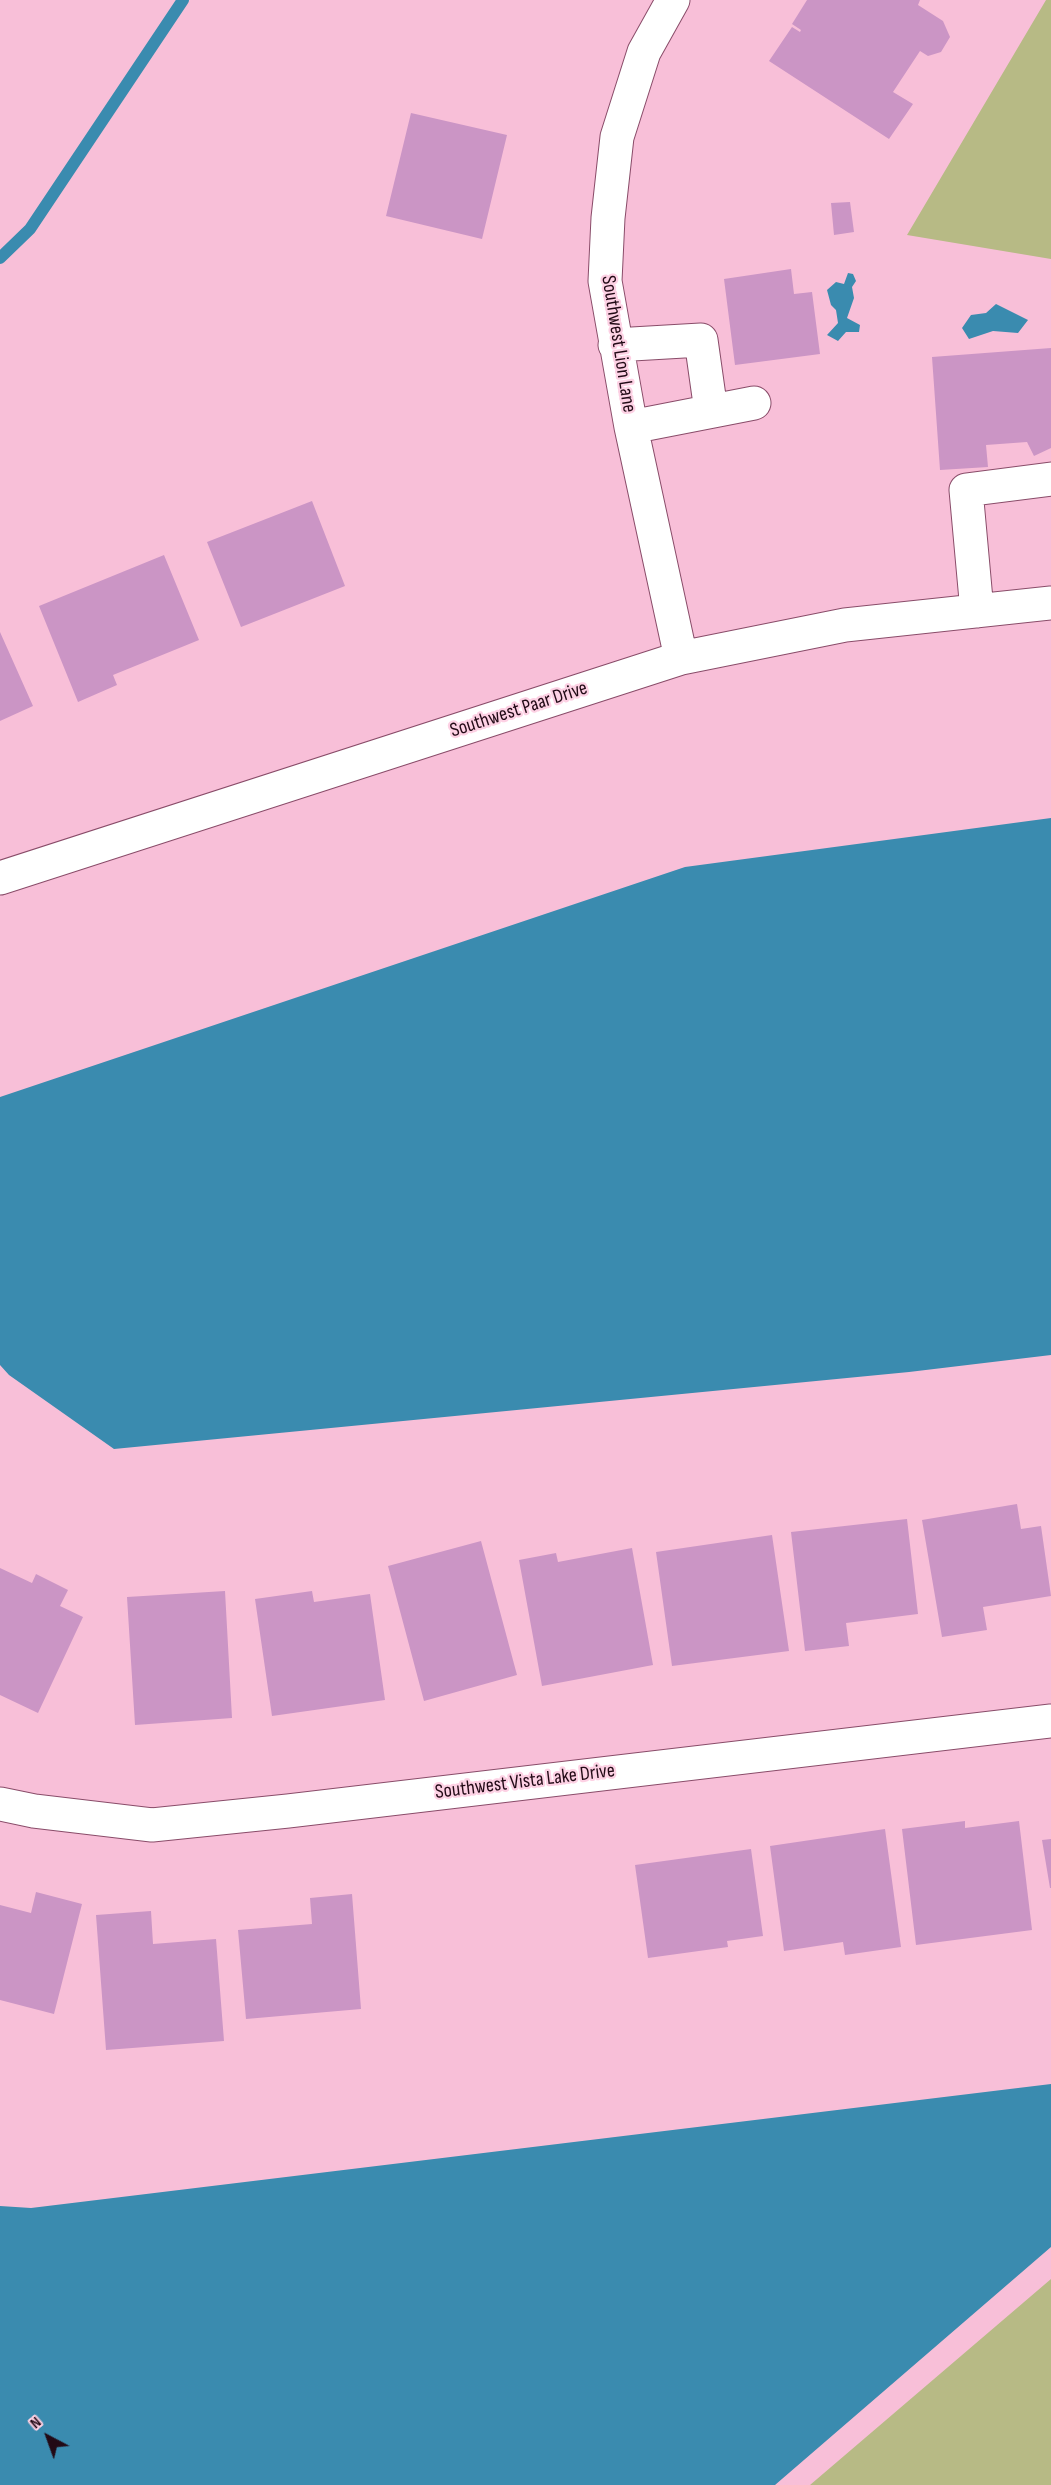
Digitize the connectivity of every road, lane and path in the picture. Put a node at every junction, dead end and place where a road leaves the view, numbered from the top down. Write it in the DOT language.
graph roads {
  1 [pos="673,0"];
  2 [pos="615,345"];
  3 [pos="753,403"];
  4 [pos="711,411"];
  5 [pos="631,427"];
  6 [pos="1051,479"];
  7 [pos="1051,603"];
  8 [pos="977,611"];
  9 [pos="681,658"];
  10 [pos="0,878"];
  11 [pos="1051,1721"];
  12 [pos="0,1804"];
  1 -- 2 [label="street, Southwest Lion Lane"];
  2 -- 4 [label="street"];
  2 -- 5 [label="street, Southwest Lion Lane"];
  3 -- 4 [label="street"];
  4 -- 5 [label="street"];
  5 -- 9 [label="street, Southwest Lion Lane"];
  6 -- 8 [label="street"];
  7 -- 8 [label="street, Southwest Paar Drive"];
  8 -- 9 [label="street, Southwest Paar Drive"];
  9 -- 10 [label="street, Southwest Paar Drive"];
  11 -- 12 [label="street, Southwest Vista Lake Drive"];
}
